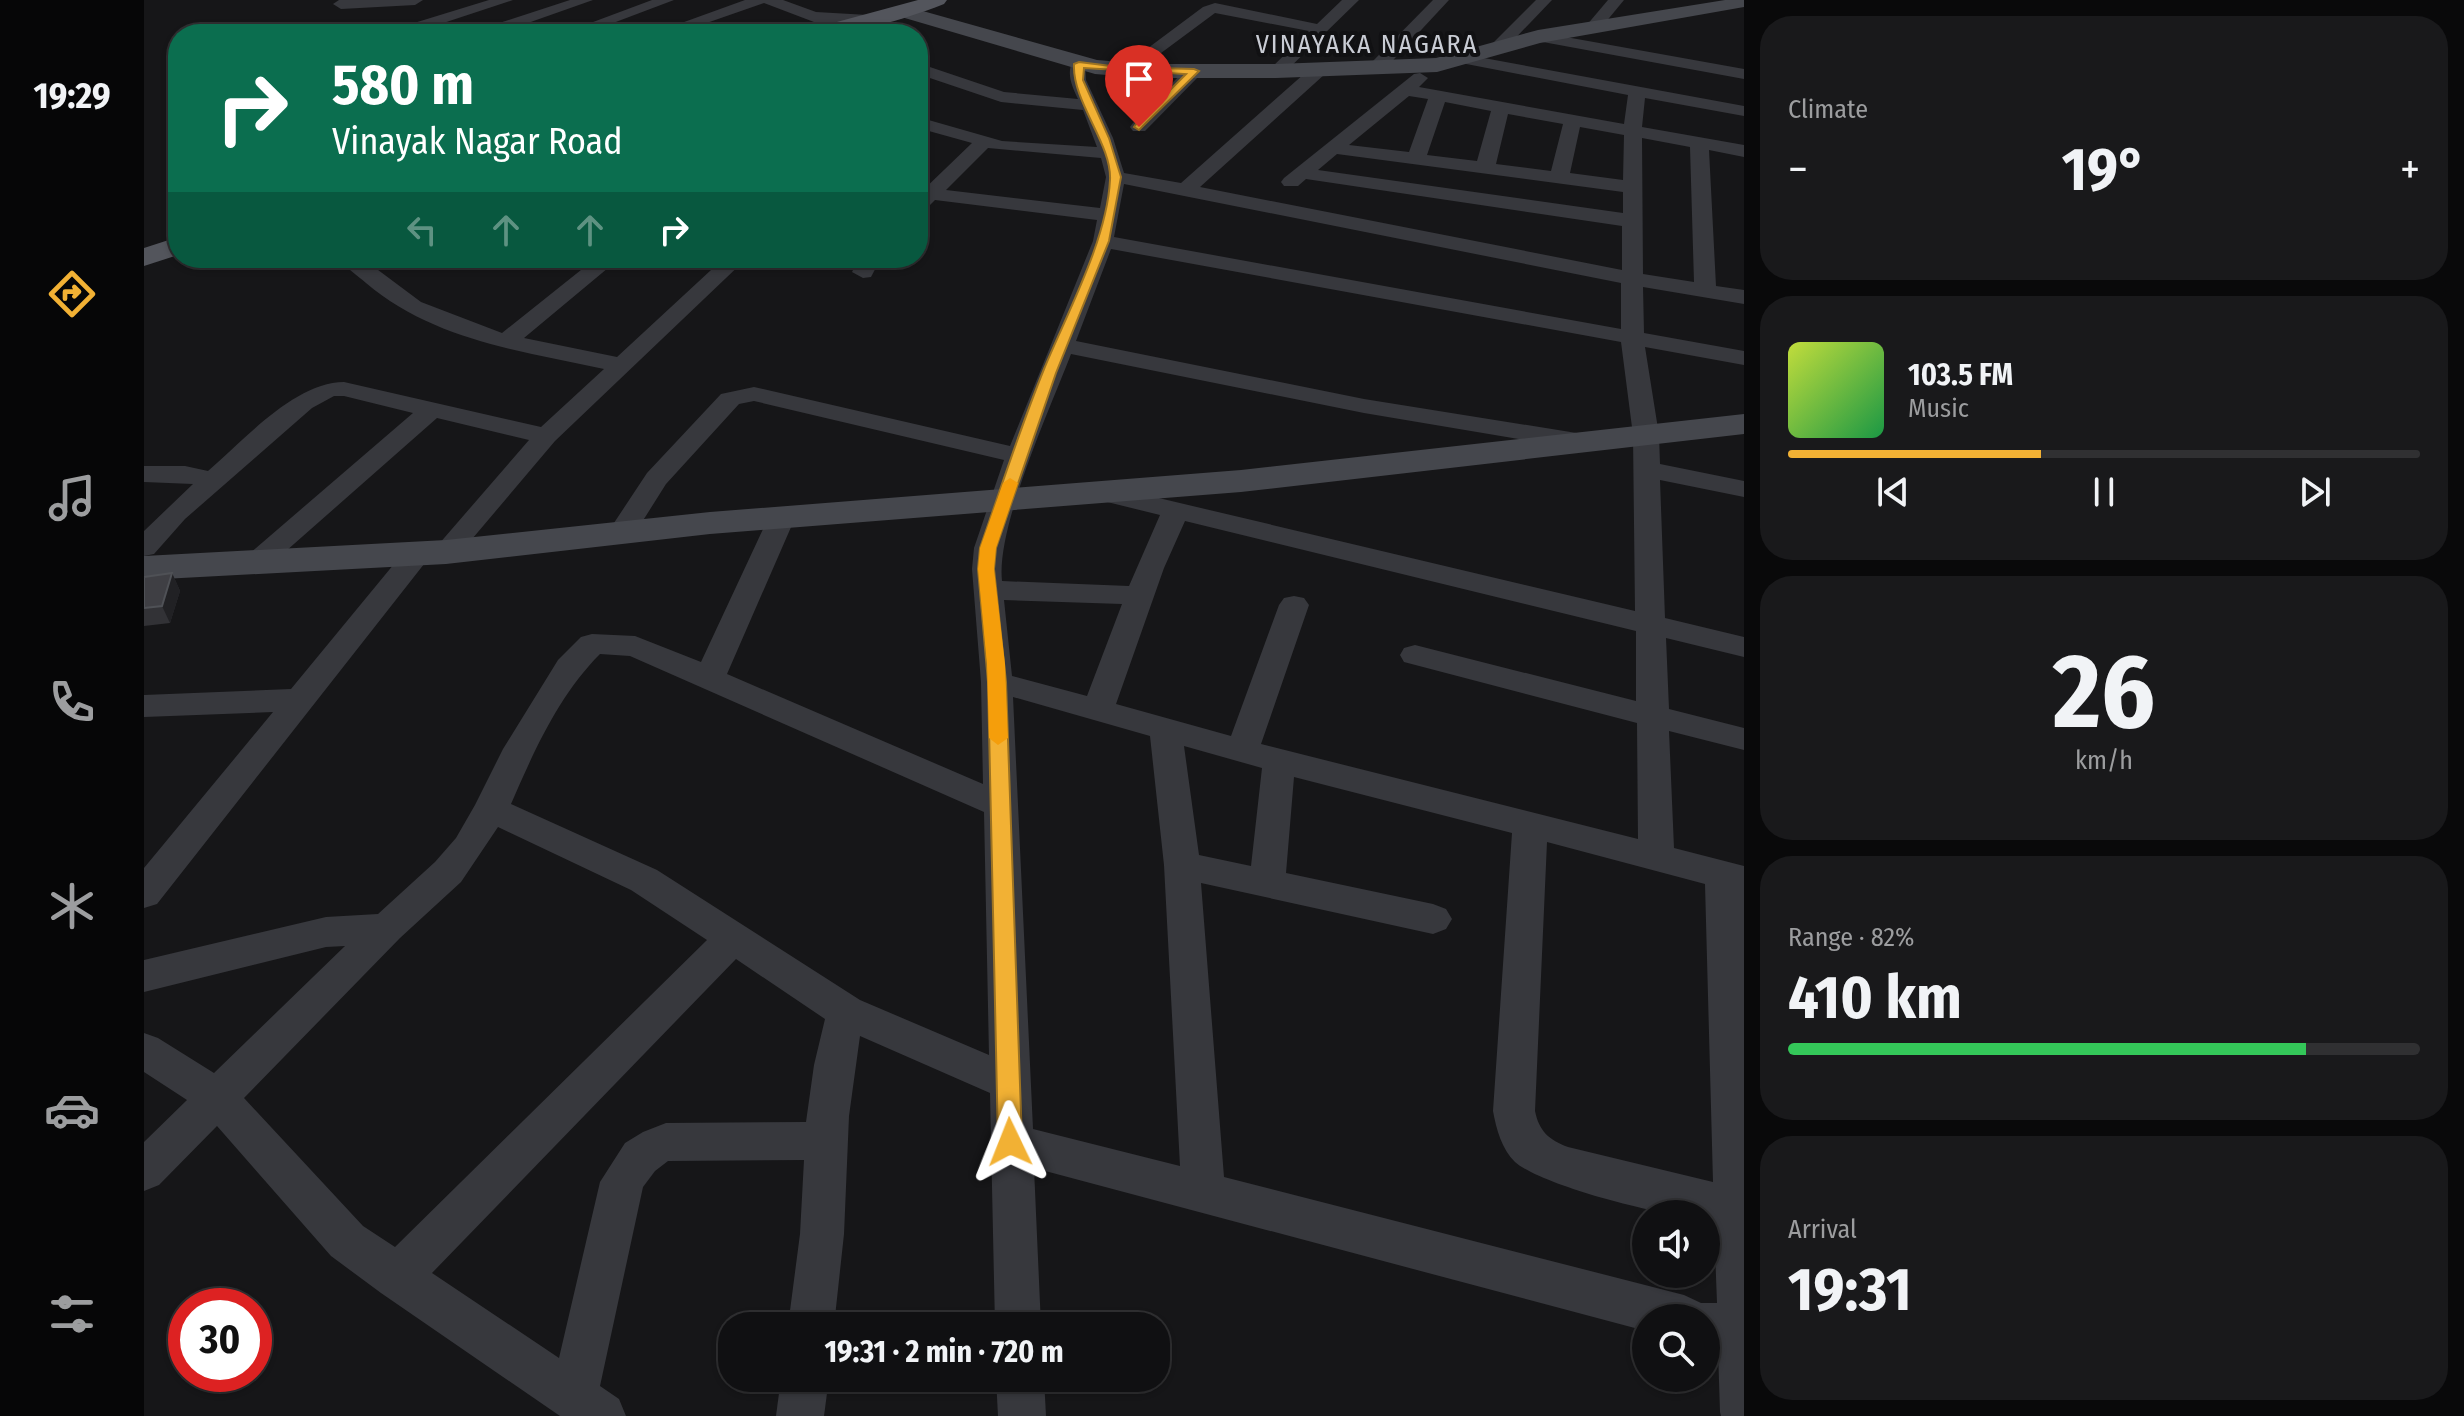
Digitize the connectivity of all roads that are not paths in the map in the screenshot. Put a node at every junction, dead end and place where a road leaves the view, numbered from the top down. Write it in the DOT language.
graph roads {
  1 [pos="415,0"];
  2 [pos="505,0"];
  3 [pos="666,0"];
  4 [pos="760,0"];
  5 [pos="769,0"];
  6 [pos="937,0"];
  7 [pos="1351,0"];
  8 [pos="1413,0"];
  9 [pos="1544,0"];
  10 [pos="1616,0"];
  11 [pos="572,1"];
  12 [pos="1439,2"];
  13 [pos="341,4"];
  14 [pos="1740,4"];
  15 [pos="905,12"];
  16 [pos="868,20"];
  17 [pos="427,24"];
  18 [pos="509,24"];
  19 [pos="598,24"];
  20 [pos="689,24"];
  21 [pos="854,24"];
  22 [pos="1594,26"];
  23 [pos="1321,29"];
  24 [pos="1538,37"];
  25 [pos="1498,47"];
  26 [pos="1462,59"];
  27 [pos="1079,64"];
  28 [pos="1437,65"];
  29 [pos="1377,67"];
  30 [pos="1319,70"];
  31 [pos="928,71"];
  32 [pos="1143,71"];
  33 [pos="1194,71"];
  34 [pos="1276,71"];
  35 [pos="1744,74"];
  36 [pos="1405,90"];
  37 [pos="1637,91"];
  38 [pos="1438,96"];
  39 [pos="1089,105"];
  40 [pos="1501,106"];
  41 [pos="1744,111"];
  42 [pos="1573,118"];
  43 [pos="928,125"];
  44 [pos="1139,127"];
  45 [pos="1633,128"];
  46 [pos="1699,142"];
  47 [pos="983,143"];
  48 [pos="1333,148"];
  49 [pos="1744,151"];
  50 [pos="1109,153"];
  51 [pos="1416,159"];
  52 [pos="1485,168"];
  53 [pos="1302,173"];
  54 [pos="1116,177"];
  55 [pos="1559,177"];
  56 [pos="1633,187"];
  57 [pos="1185,190"];
  58 [pos="928,196"];
  59 [pos="928,200"];
  60 [pos="1264,204"];
  61 [pos="1109,215"];
  62 [pos="1633,221"];
  63 [pos="1103,241"];
  64 [pos="168,249"];
  65 [pos="144,257"];
  66 [pos="362,268"];
  67 [pos="597,268"];
  68 [pos="725,268"];
  69 [pos="1634,278"];
  70 [pos="1705,291"];
  71 [pos="1744,297"];
  72 [pos="1632,339"];
  73 [pos="507,340"];
  74 [pos="1061,345"];
  75 [pos="1744,358"];
  76 [pos="621,365"];
  77 [pos="431,410"];
  78 [pos="1744,424"];
  79 [pos="546,436"];
  80 [pos="1592,443"];
  81 [pos="1646,452"];
  82 [pos="1019,456"];
  83 [pos="144,474"];
  84 [pos="212,480"];
  85 [pos="1744,489"];
  86 [pos="1104,493"];
  87 [pos="1004,502"];
  88 [pos="1176,510"];
  89 [pos="781,518"];
  90 [pos="622,532"];
  91 [pos="432,552"];
  92 [pos="259,560"];
  93 [pos="147,565"];
  94 [pos="988,590"];
  95 [pos="1139,596"];
  96 [pos="1294,605"];
  97 [pos="1650,624"];
  98 [pos="1744,647"];
  99 [pos="1415,655"];
  100 [pos="710,676"];
  101 [pos="997,682"];
  102 [pos="297,700"];
  103 [pos="144,706"];
  104 [pos="1098,711"];
  105 [pos="1653,716"];
  106 [pos="1166,730"];
  107 [pos="1744,739"];
  108 [pos="1242,751"];
  109 [pos="1279,761"];
  110 [pos="1000,805"];
  111 [pos="491,809"];
  112 [pos="1530,823"];
  113 [pos="1656,856"];
  114 [pos="1182,865"];
  115 [pos="1734,877"];
  116 [pos="1267,881"];
  117 [pos="144,894"];
  118 [pos="1433,919"];
  119 [pos="387,928"];
  120 [pos="733,938"];
  121 [pos="144,976"];
  122 [pos="846,1012"];
  123 [pos="144,1050"];
  124 [pos="1008,1082"];
  125 [pos="218,1098"];
  126 [pos="824,1141"];
  127 [pos="1010,1142"];
  128 [pos="144,1171"];
  129 [pos="1203,1192"];
  130 [pos="1735,1207"];
  131 [pos="397,1277"];
  132 [pos="1632,1304"];
  133 [pos="813,1312"];
  134 [pos="1017,1312"];
  135 [pos="1730,1330"];
  136 [pos="803,1392"];
  137 [pos="1021,1392"];
  138 [pos="588,1406"];
  139 [pos="1744,1412"];
  140 [pos="800,1416"];
  141 [pos="1022,1416"];
  1 -- 13 [label="street"];
  2 -- 17 [label="street"];
  3 -- 19 [label="street"];
  4 -- 20 [label="street"];
  5 -- 16 [label="street"];
  6 -- 15 [label="main road"];
  7 -- 23 [label="street"];
  8 -- 12 [label="street"];
  9 -- 25 [label="street"];
  10 -- 22 [label="street"];
  11 -- 18 [label="street"];
  12 -- 29 [label="street"];
  14 -- 22 [label="street"];
  15 -- 16 [label="main road"];
  15 -- 27 [label="street"];
  16 -- 21 [label="main road"];
  22 -- 24 [label="street"];
  23 -- 32 [label="street"];
  23 -- 34 [label="street"];
  24 -- 25 [label="street"];
  24 -- 35 [label="street"];
  25 -- 26 [label="street"];
  26 -- 28 [label="street"];
  26 -- 37 [label="street"];
  27 -- 32 [label="street"];
  27 -- 39 [label="street"];
  28 -- 29 [label="street"];
  28 -- 36 [label="street"];
  29 -- 30 [label="street"];
  30 -- 34 [label="street"];
  30 -- 57 [label="street"];
  31 -- 39 [label="street"];
  32 -- 33 [label="street"];
  33 -- 34 [label="street"];
  33 -- 44 [label="street"];
  36 -- 38 [label="street"];
  36 -- 48 [label="street"];
  37 -- 41 [label="street"];
  37 -- 45 [label="street"];
  38 -- 40 [label="street"];
  38 -- 51 [label="street"];
  39 -- 50 [label="street"];
  40 -- 42 [label="street"];
  40 -- 52 [label="street"];
  42 -- 45 [label="street"];
  42 -- 55 [label="street"];
  43 -- 47 [label="street"];
  45 -- 46 [label="street"];
  45 -- 56 [label="street"];
  46 -- 49 [label="street"];
  46 -- 70 [label="street"];
  47 -- 50 [label="street"];
  47 -- 58 [label="street"];
  48 -- 51 [label="street"];
  48 -- 53 [label="street"];
  50 -- 54 [label="street"];
  51 -- 52 [label="street"];
  52 -- 55 [label="street"];
  53 -- 60 [label="street"];
  53 -- 62 [label="street"];
  54 -- 57 [label="street"];
  54 -- 61 [label="street"];
  55 -- 56 [label="street"];
  56 -- 62 [label="street"];
  57 -- 60 [label="street"];
  59 -- 61 [label="street"];
  60 -- 69 [label="street"];
  61 -- 63 [label="street"];
  62 -- 69 [label="street"];
  63 -- 72 [label="street"];
  63 -- 74 [label="street"];
  64 -- 65 [label="main road"];
  66 -- 73 [label="street"];
  67 -- 73 [label="street"];
  68 -- 76 [label="street"];
  69 -- 70 [label="street"];
  69 -- 72 [label="street"];
  70 -- 71 [label="street"];
  72 -- 75 [label="street"];
  72 -- 81 [label="street"];
  73 -- 76 [label="street"];
  74 -- 80 [label="street"];
  74 -- 82 [label="street"];
  76 -- 79 [label="street"];
  77 -- 79 [label="street"];
  77 -- 84 [label="street"];
  77 -- 92 [label="street"];
  78 -- 81 [label="street"];
  79 -- 91 [label="street"];
  80 -- 81 [label="street"];
  80 -- 86 [label="street"];
  81 -- 85 [label="street"];
  81 -- 97 [label="street"];
  82 -- 87 [label="street"];
  82 -- 90 [label="street"];
  83 -- 84 [label="street"];
  84 -- 93 [label="street"];
  86 -- 87 [label="street"];
  86 -- 88 [label="street"];
  87 -- 89 [label="street"];
  87 -- 94 [label="street"];
  88 -- 95 [label="street"];
  88 -- 97 [label="street"];
  89 -- 90 [label="street"];
  89 -- 100 [label="street"];
  90 -- 91 [label="street"];
  91 -- 92 [label="street"];
  91 -- 102 [label="street"];
  92 -- 93 [label="street"];
  94 -- 95 [label="street"];
  94 -- 101 [label="street"];
  95 -- 104 [label="street"];
  96 -- 108 [label="street"];
  97 -- 98 [label="street"];
  97 -- 105 [label="street"];
  99 -- 105 [label="street"];
  100 -- 110 [label="street"];
  100 -- 111 [label="street"];
  101 -- 104 [label="street"];
  101 -- 110 [label="street"];
  102 -- 103 [label="street"];
  102 -- 117 [label="street"];
  104 -- 106 [label="street"];
  105 -- 107 [label="street"];
  105 -- 113 [label="street"];
  106 -- 108 [label="street"];
  106 -- 114 [label="street"];
  108 -- 109 [label="street"];
  109 -- 112 [label="street"];
  109 -- 116 [label="street"];
  110 -- 124 [label="street"];
  111 -- 119 [label="street"];
  111 -- 120 [label="street"];
  112 -- 113 [label="street"];
  112 -- 130 [label="street"];
  113 -- 115 [label="street"];
  114 -- 116 [label="street"];
  114 -- 129 [label="street"];
  115 -- 130 [label="street"];
  116 -- 118 [label="street"];
  119 -- 121 [label="street"];
  119 -- 125 [label="street"];
  120 -- 122 [label="street"];
  120 -- 131 [label="street"];
  122 -- 124 [label="street"];
  122 -- 126 [label="street"];
  123 -- 125 [label="street"];
  124 -- 127 [label="street"];
  125 -- 128 [label="street"];
  125 -- 131 [label="street"];
  126 -- 133 [label="street"];
  126 -- 138 [label="street"];
  127 -- 129 [label="street"];
  127 -- 134 [label="street"];
  129 -- 132 [label="street"];
  130 -- 135 [label="street"];
  131 -- 138 [label="street"];
  135 -- 139 [label="street"];
  136 -- 140 [label="street"];
  137 -- 141 [label="street"];
}
